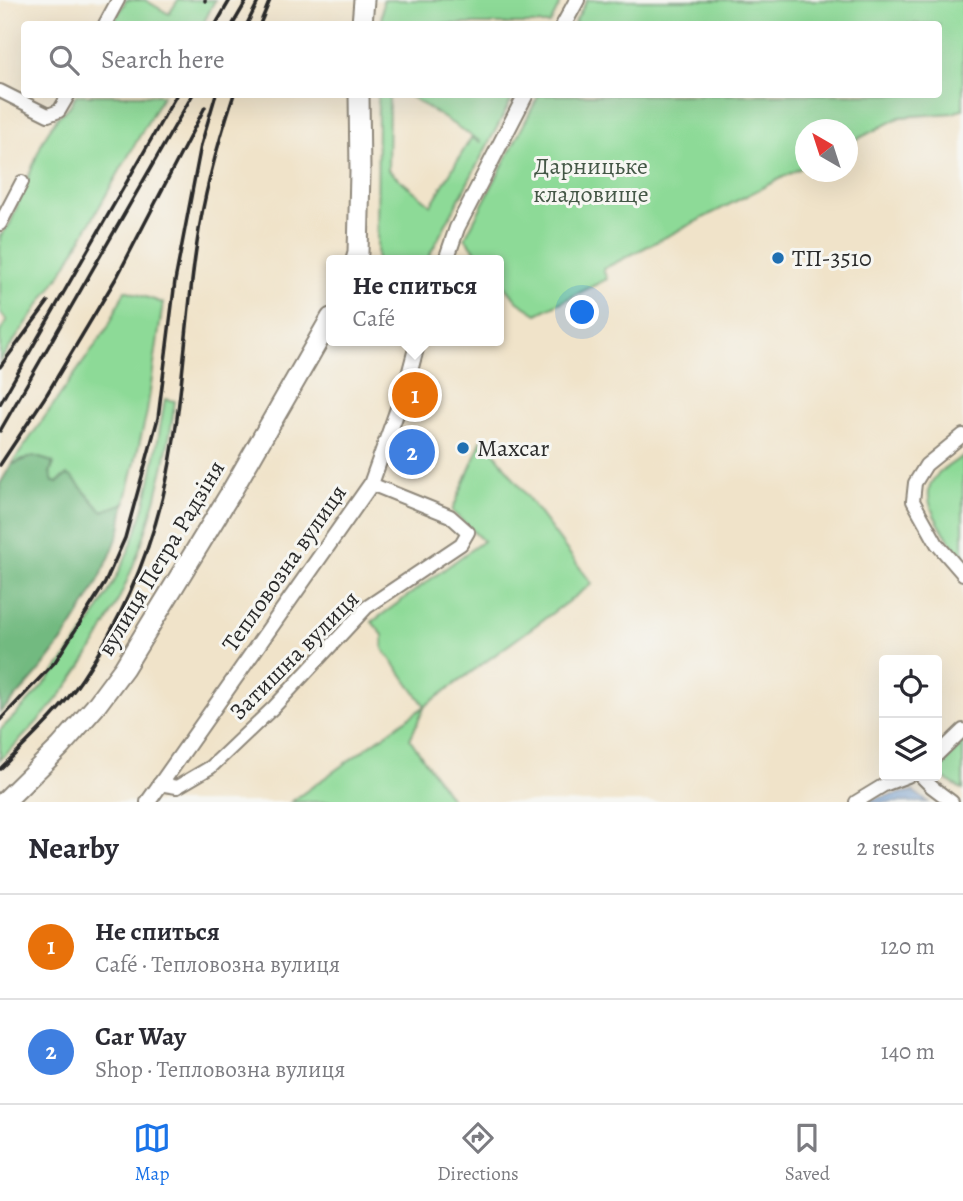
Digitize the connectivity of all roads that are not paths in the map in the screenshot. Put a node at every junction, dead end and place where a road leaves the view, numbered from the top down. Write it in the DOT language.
graph roads {
  1 [pos="118,0"];
  2 [pos="364,0"];
  3 [pos="577,0"];
  4 [pos="107,21"];
  5 [pos="362,21"];
  6 [pos="566,21"];
  7 [pos="0,91"];
  8 [pos="67,98"];
  9 [pos="359,98"];
  10 [pos="524,98"];
  11 [pos="22,182"];
  12 [pos="0,224"];
  13 [pos="358,255"];
  14 [pos="447,255"];
  15 [pos="326,329"];
  16 [pos="417,346"];
  17 [pos="963,435"];
  18 [pos="371,484"];
  19 [pos="963,574"];
  20 [pos="963,730"];
  21 [pos="942,750"];
  22 [pos="895,781"];
  23 [pos="926,781"];
  24 [pos="159,784"];
  25 [pos="4,802"];
  26 [pos="148,802"];
  27 [pos="856,802"];
  28 [pos="952,802"];
  1 -- 4 [label="street"];
  2 -- 5 [label="main road"];
  3 -- 6 [label="street"];
  7 -- 8 [label="street"];
  9 -- 13 [label="main road"];
  10 -- 14 [label="street"];
  11 -- 12 [label="street"];
  15 -- 25 [label="main road, вулиця Петра Радзіня"];
  16 -- 18 [label="street, Тепловозна вулиця"];
  17 -- 19 [label="street"];
  18 -- 24 [label="street, Тепловозна вулиця"];
  18 -- 24 [label="street, Затишна вулиця"];
  20 -- 21 [label="street"];
  22 -- 27 [label="street"];
  23 -- 28 [label="street"];
  24 -- 26 [label="street, Тепловозна вулиця"];
}
